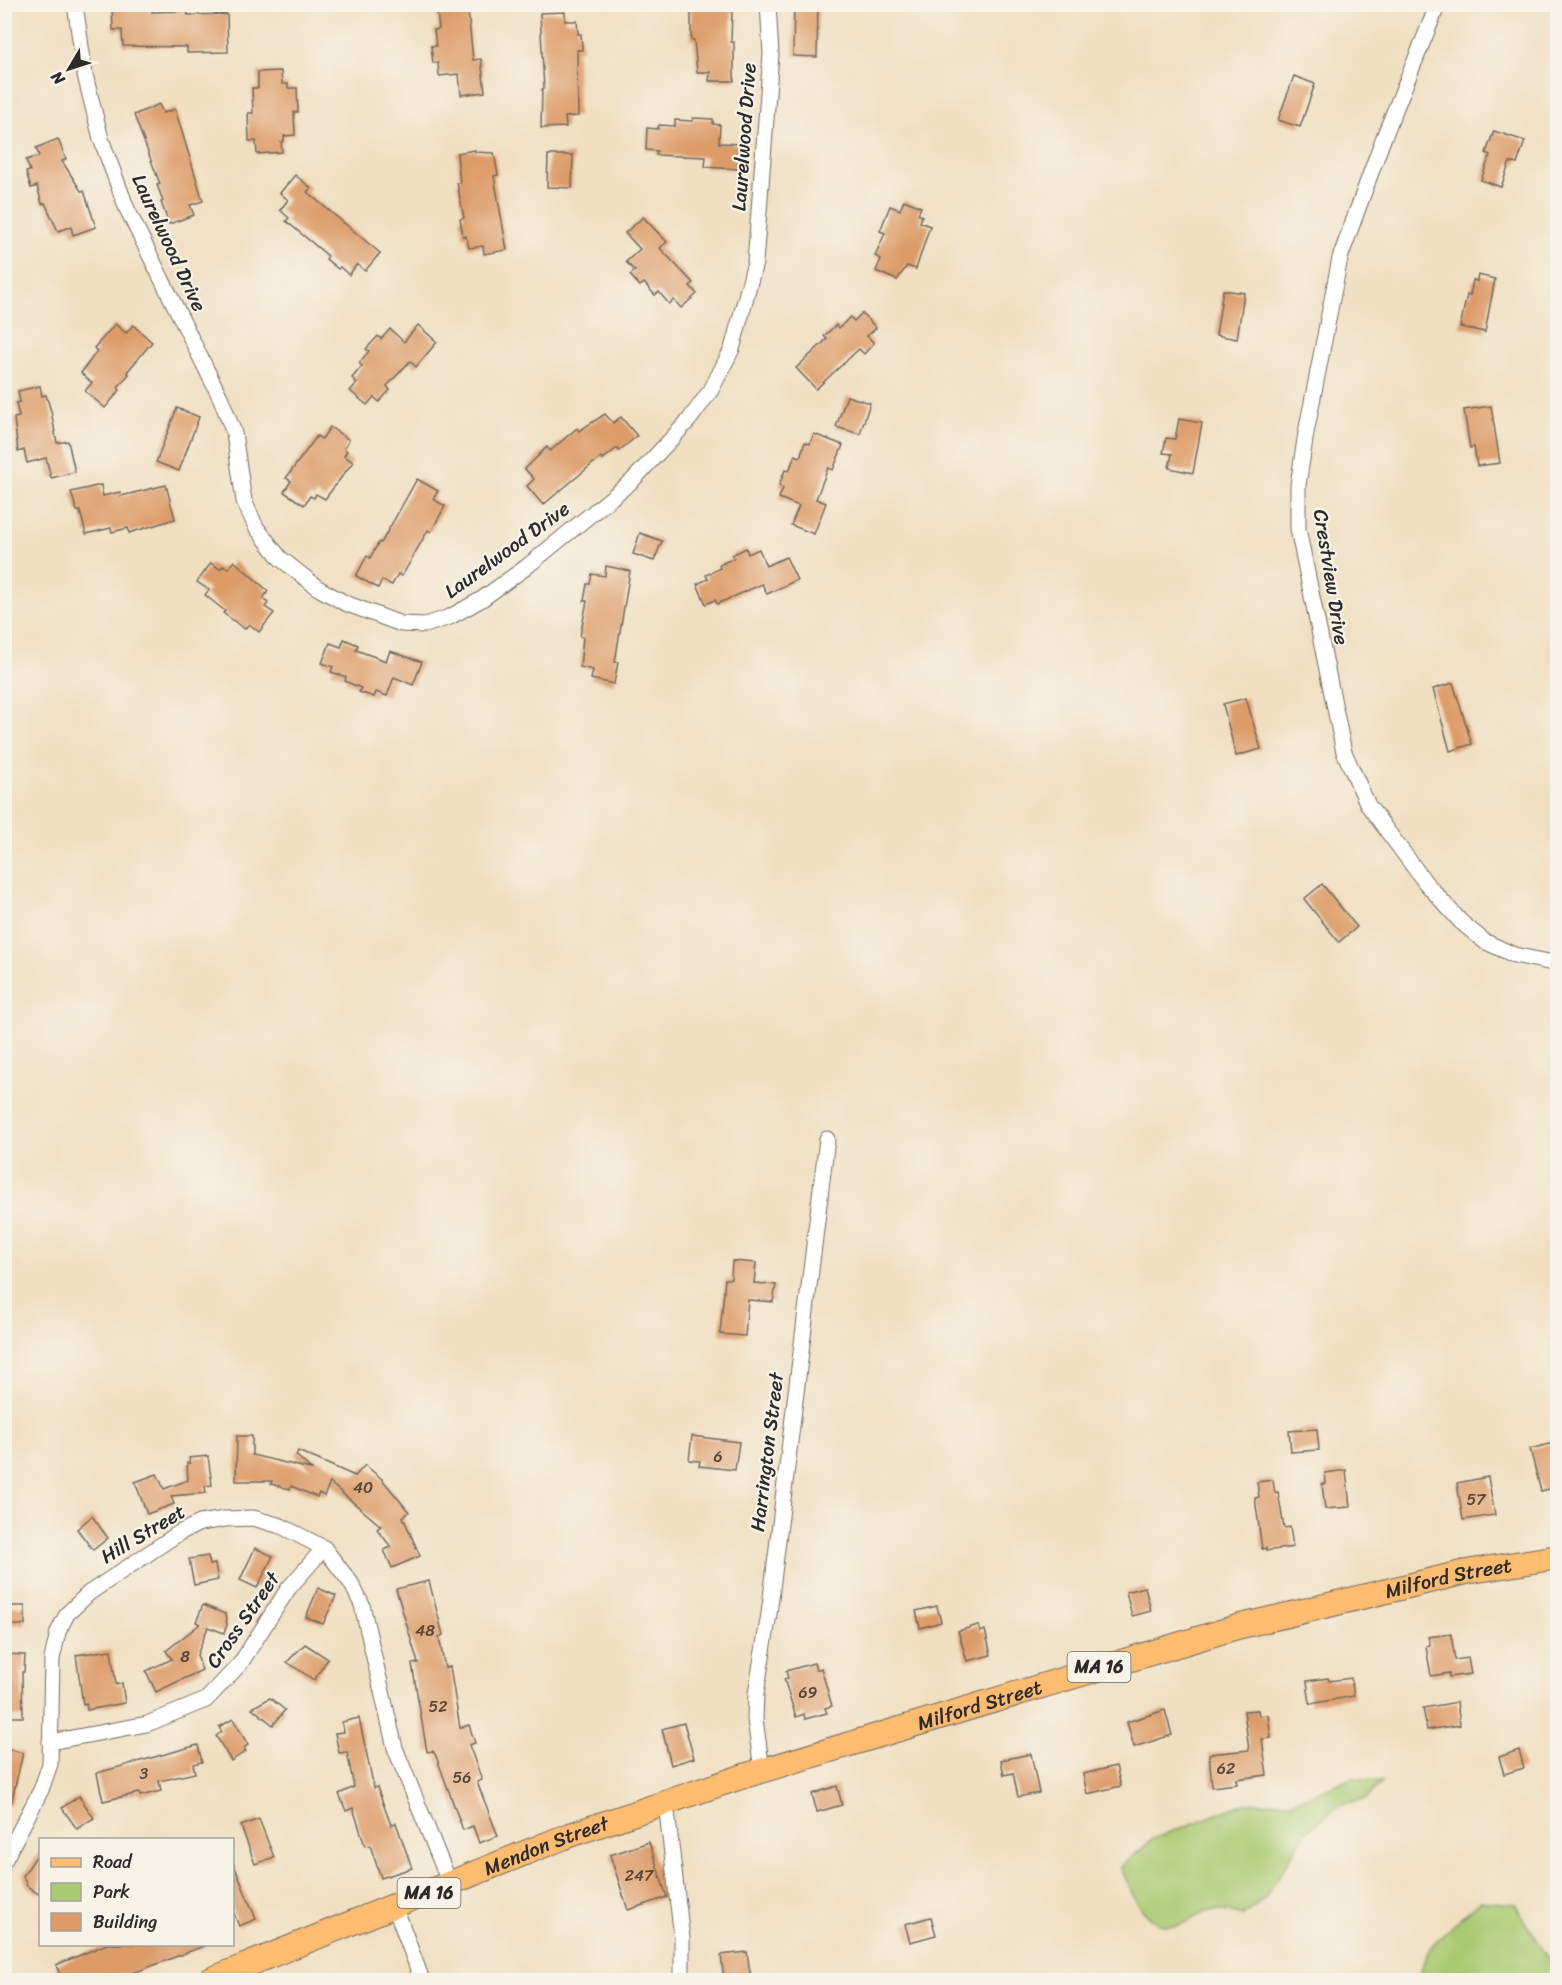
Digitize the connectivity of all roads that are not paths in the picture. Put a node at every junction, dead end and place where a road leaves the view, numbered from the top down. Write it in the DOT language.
graph roads {
  1 [pos="75,4"];
  2 [pos="768,4"];
  3 [pos="1438,4"];
  4 [pos="1557,964"];
  5 [pos="827,1139"];
  6 [pos="324,1548"];
  7 [pos="1557,1557"];
  8 [pos="50,1742"];
  9 [pos="762,1770"];
  10 [pos="657,1806"];
  11 [pos="4,1861"];
  12 [pos="450,1884"];
  13 [pos="395,1907"];
  14 [pos="236,1976"];
  15 [pos="210,1980"];
  16 [pos="422,1980"];
  17 [pos="682,1980"];
  1 -- 2 [label="street, Laurelwood Drive"];
  3 -- 4 [label="street, Crestview Drive"];
  5 -- 9 [label="street, Harrington Street"];
  6 -- 8 [label="street, Cross Street"];
  6 -- 8 [label="street, Hill Street"];
  6 -- 12 [label="street, Hill Street"];
  7 -- 9 [label="main road, Milford Street / MA 16"];
  8 -- 11 [label="street, Hill Street"];
  9 -- 10 [label="main road, Milford Street / MA 16"];
  10 -- 12 [label="main road, Mendon Street / MA 16"];
  10 -- 17 [label="street"];
  12 -- 13 [label="main road, Mendon Street / MA 16"];
  13 -- 14 [label="main road, Mendon Street / MA 16"];
  13 -- 16 [label="street"];
  14 -- 15 [label="main road, Mendon Street / MA 16"];
}
